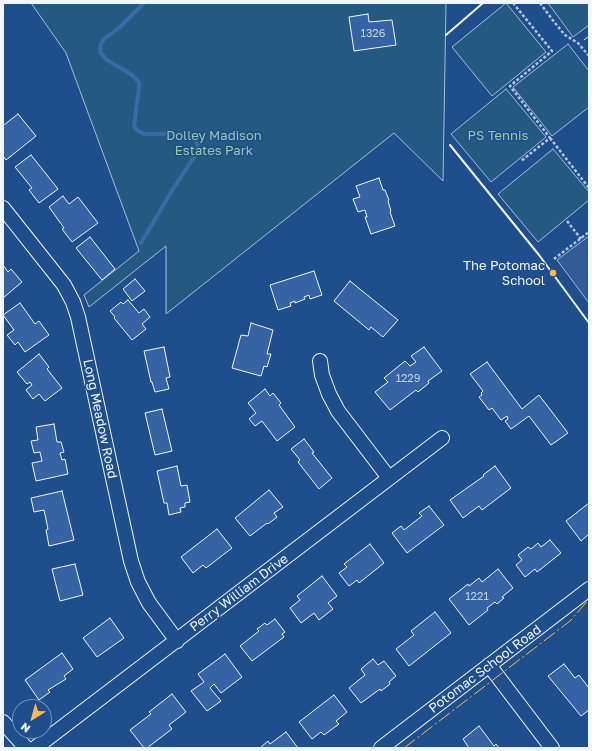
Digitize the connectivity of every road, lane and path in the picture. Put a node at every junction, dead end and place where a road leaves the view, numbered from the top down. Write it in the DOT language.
graph roads {
  1 [pos="513,3"];
  2 [pos="540,3"];
  3 [pos="589,56"];
  4 [pos="550,138"];
  5 [pos="521,162"];
  6 [pos="589,188"];
  7 [pos="3,208"];
  8 [pos="567,221"];
  9 [pos="589,232"];
  10 [pos="581,238"];
  11 [pos="554,259"];
  12 [pos="320,361"];
  13 [pos="442,438"];
  14 [pos="389,478"];
  15 [pos="589,589"];
  16 [pos="177,641"];
  17 [pos="489,665"];
  18 [pos="3,722"];
  19 [pos="26,748"];
  20 [pos="35,748"];
  21 [pos="381,748"];
  22 [pos="552,748"];
  1 -- 4 [label="path"];
  2 -- 3 [label="path"];
  4 -- 5 [label="path"];
  4 -- 6 [label="path"];
  7 -- 16 [label="street, Long Meadow Road"];
  8 -- 10 [label="path"];
  9 -- 10 [label="path"];
  10 -- 11 [label="path"];
  12 -- 14 [label="street"];
  13 -- 14 [label="street, Perry William Drive"];
  14 -- 16 [label="street, Perry William Drive"];
  15 -- 17 [label="street, Potomac School Road"];
  16 -- 20 [label="street, Perry William Drive"];
  17 -- 21 [label="street, Potomac School Road"];
  17 -- 22 [label="street"];
  18 -- 19 [label="street"];
}
